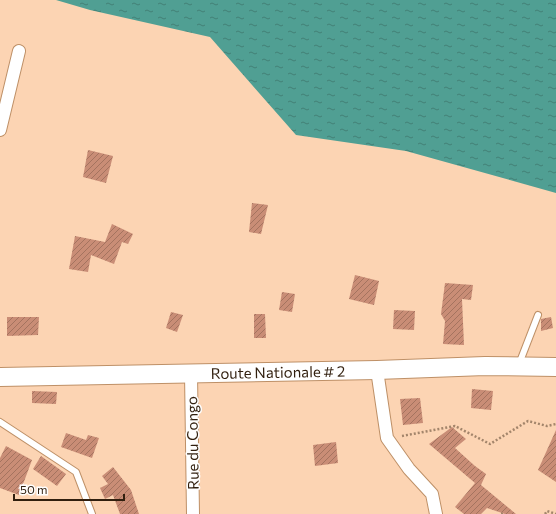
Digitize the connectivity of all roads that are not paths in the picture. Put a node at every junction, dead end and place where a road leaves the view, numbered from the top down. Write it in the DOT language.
graph roads {
  1 [pos="19,51"];
  2 [pos="0,130"];
  3 [pos="538,315"];
  4 [pos="518,366"];
  5 [pos="556,367"];
  6 [pos="377,370"];
  7 [pos="190,373"];
  8 [pos="0,377"];
  9 [pos="0,422"];
  10 [pos="92,514"];
  11 [pos="193,514"];
  12 [pos="436,514"];
  1 -- 2 [label="street"];
  3 -- 4 [label="lane"];
  4 -- 5 [label="main road, Route Nationale # 2"];
  4 -- 6 [label="main road, Route Nationale # 2"];
  6 -- 7 [label="main road, Route Nationale # 2"];
  6 -- 12 [label="street"];
  7 -- 8 [label="main road, Route Nationale # 2"];
  7 -- 11 [label="street, Rue du Congo"];
  9 -- 10 [label="lane"];
}
